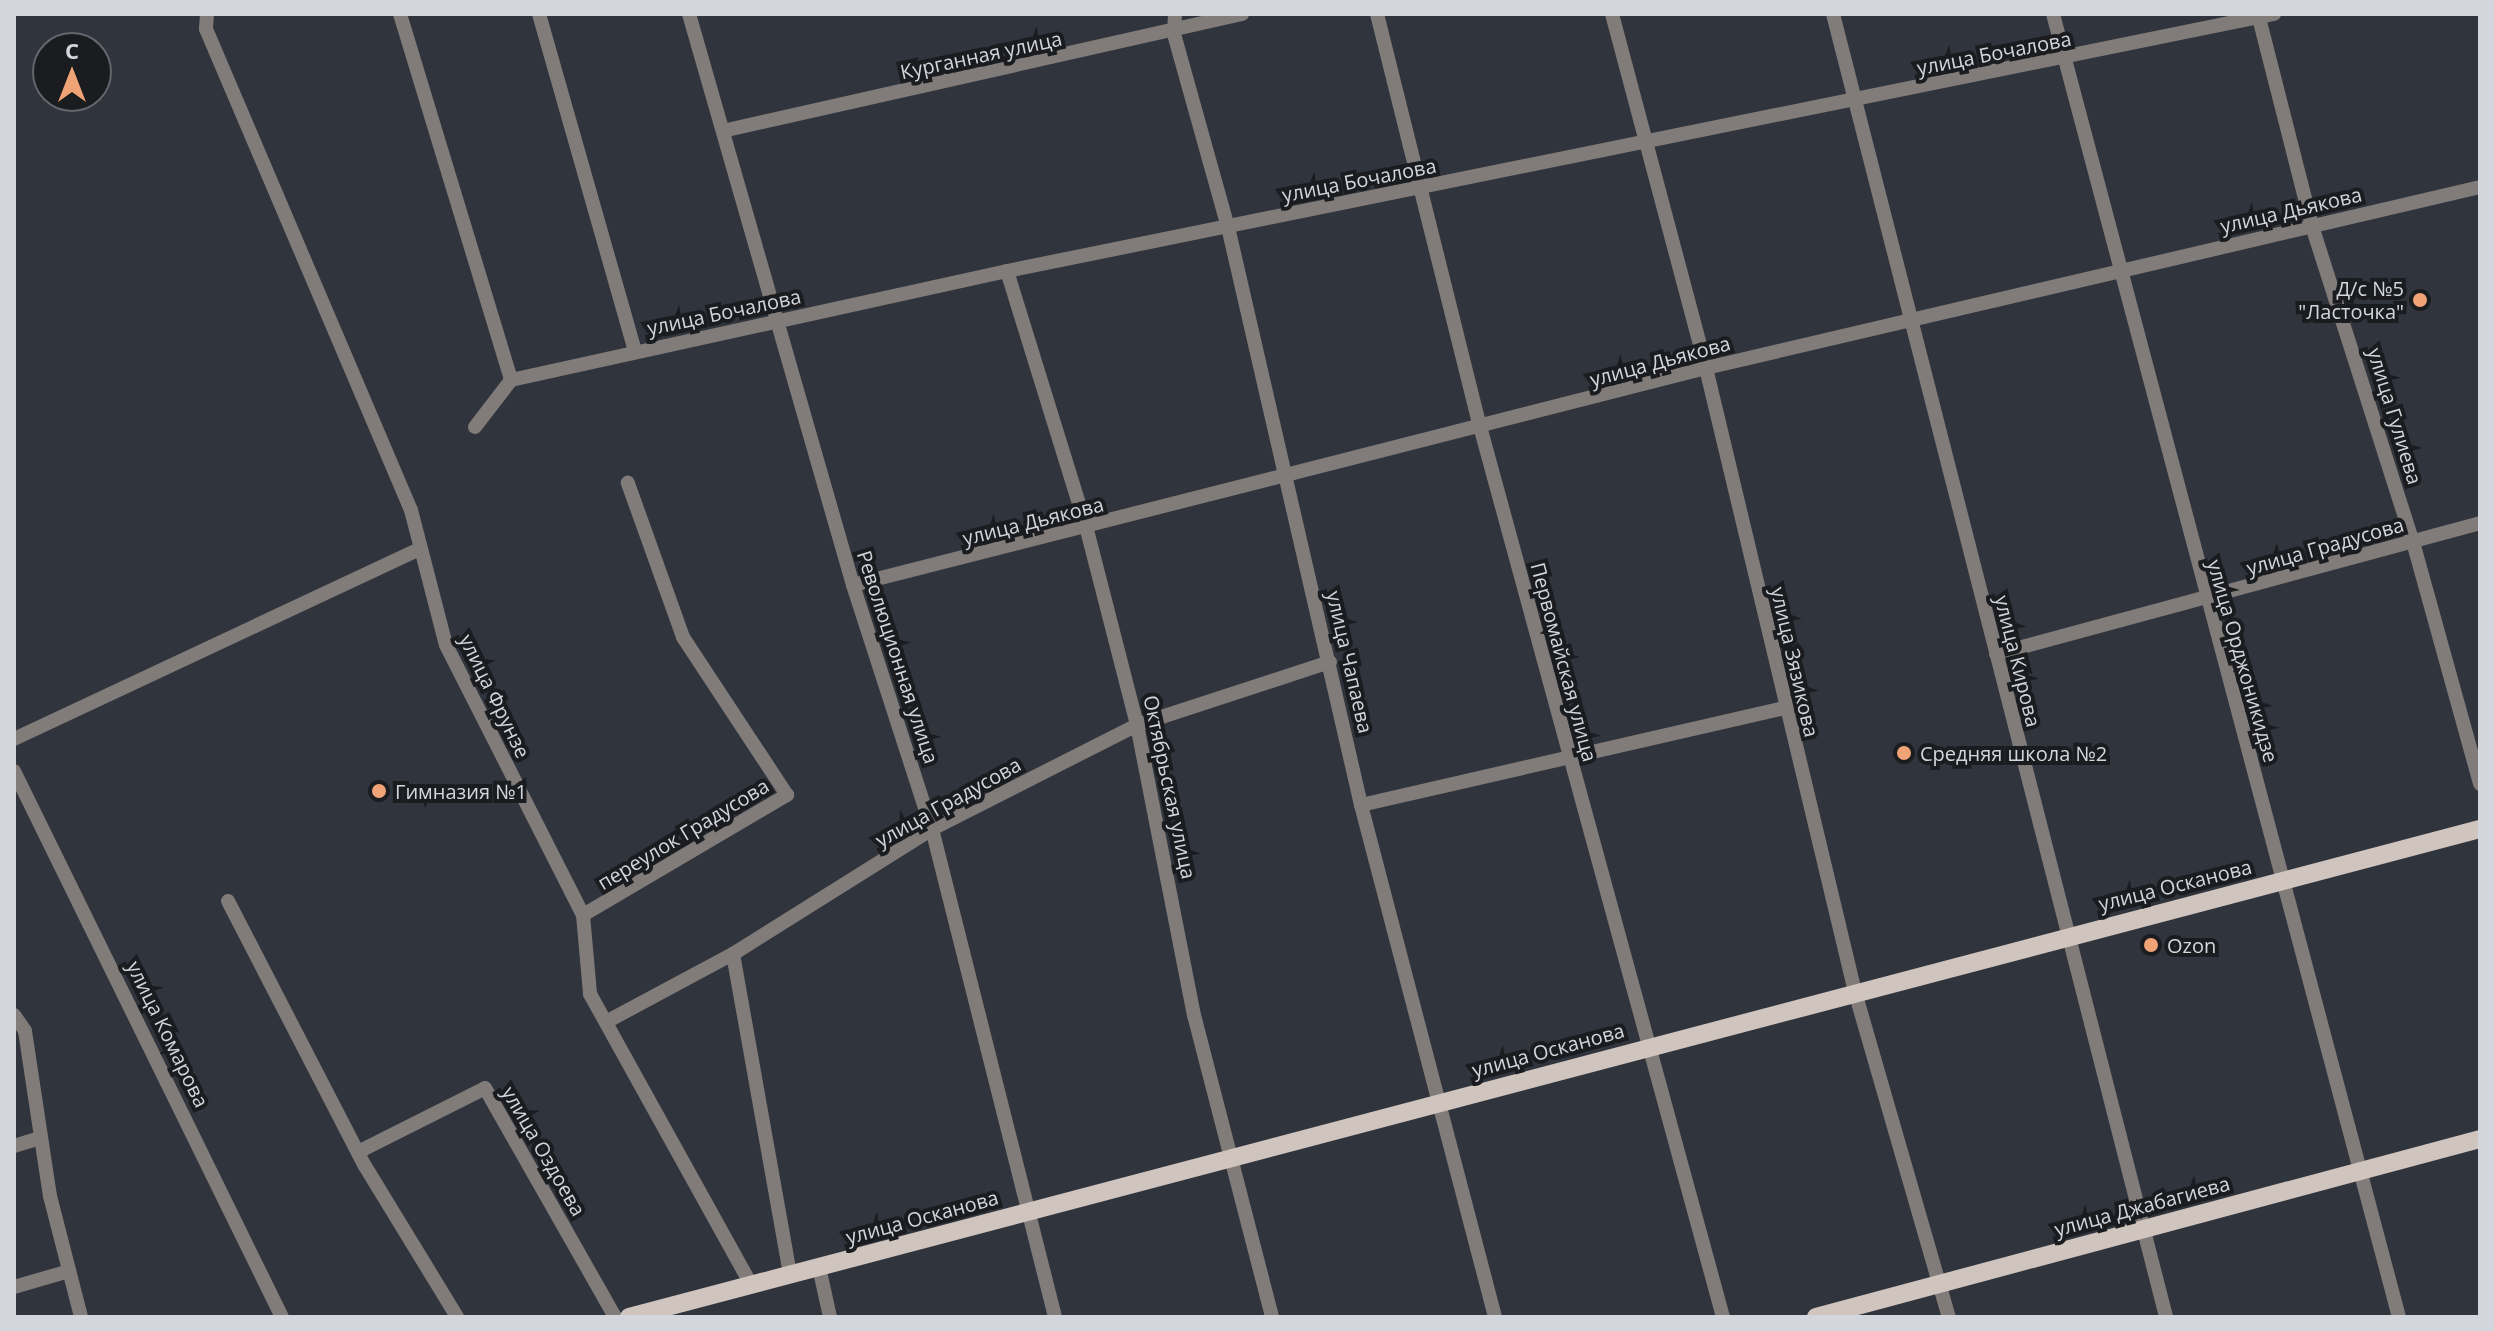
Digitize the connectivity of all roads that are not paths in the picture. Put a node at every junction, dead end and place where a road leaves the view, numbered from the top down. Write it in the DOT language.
graph roads {
  1 [pos="207,14"];
  2 [pos="400,14"];
  3 [pos="539,14"];
  4 [pos="689,14"];
  5 [pos="1175,14"];
  6 [pos="1242,14"];
  7 [pos="1377,14"];
  8 [pos="1612,14"];
  9 [pos="1833,14"];
  10 [pos="2053,14"];
  11 [pos="2263,15"];
  12 [pos="1174,34"];
  13 [pos="2065,59"];
  14 [pos="1854,100"];
  15 [pos="727,130"];
  16 [pos="1643,144"];
  17 [pos="2480,187"];
  18 [pos="1420,189"];
  19 [pos="2312,226"];
  20 [pos="1228,227"];
  21 [pos="2118,269"];
  22 [pos="1007,271"];
  23 [pos="779,321"];
  24 [pos="1912,325"];
  25 [pos="635,352"];
  26 [pos="1706,368"];
  27 [pos="511,380"];
  28 [pos="475,427"];
  29 [pos="1481,430"];
  30 [pos="1286,478"];
  31 [pos="628,483"];
  32 [pos="2480,523"];
  33 [pos="1087,530"];
  34 [pos="2413,542"];
  35 [pos="419,549"];
  36 [pos="853,585"];
  37 [pos="2205,601"];
  38 [pos="1996,654"];
  39 [pos="1330,662"];
  40 [pos="1785,708"];
  41 [pos="1137,725"];
  42 [pos="14,739"];
  43 [pos="1568,756"];
  44 [pos="14,771"];
  45 [pos="2480,784"];
  46 [pos="1361,805"];
  47 [pos="932,829"];
  48 [pos="2480,829"];
  49 [pos="2284,879"];
  50 [pos="228,901"];
  51 [pos="583,915"];
  52 [pos="2072,934"];
  53 [pos="733,954"];
  54 [pos="1855,992"];
  55 [pos="14,1015"];
  56 [pos="606,1022"];
  57 [pos="1647,1047"];
  58 [pos="30,1061"];
  59 [pos="14,1066"];
  60 [pos="1436,1103"];
  61 [pos="41,1138"];
  62 [pos="2480,1139"];
  63 [pos="14,1146"];
  64 [pos="358,1152"];
  65 [pos="1232,1157"];
  66 [pos="2361,1170"];
  67 [pos="1029,1211"];
  68 [pos="2145,1228"];
  69 [pos="819,1267"];
  70 [pos="69,1271"];
  71 [pos="790,1275"];
  72 [pos="1940,1283"];
  73 [pos="752,1286"];
  74 [pos="14,1287"];
  75 [pos="81,1317"];
  76 [pos="282,1317"];
  77 [pos="457,1317"];
  78 [pos="615,1317"];
  79 [pos="629,1317"];
  80 [pos="830,1317"];
  81 [pos="1055,1317"];
  82 [pos="1272,1317"];
  83 [pos="1495,1317"];
  84 [pos="1723,1317"];
  85 [pos="1816,1317"];
  86 [pos="1949,1317"];
  87 [pos="2166,1317"];
  88 [pos="2399,1317"];
  1 -- 35 [label="street, улица Фрунзе"];
  2 -- 27 [label="street"];
  3 -- 25 [label="street"];
  4 -- 15 [label="street, Революционная улица"];
  5 -- 12 [label="street, улица Чапаева"];
  6 -- 12 [label="street, Курганная улица"];
  7 -- 18 [label="street, Первомайская улица"];
  8 -- 16 [label="street, улица Зязикова"];
  9 -- 14 [label="street, улица Кирова"];
  10 -- 13 [label="street, улица Орджоникидзе"];
  11 -- 13 [label="street, улица Бочалова"];
  11 -- 19 [label="street, улица Гулиева"];
  12 -- 15 [label="street, Курганная улица"];
  12 -- 20 [label="street, улица Чапаева"];
  13 -- 14 [label="street, улица Бочалова"];
  13 -- 21 [label="street, улица Орджоникидзе"];
  14 -- 16 [label="street, улица Бочалова"];
  14 -- 24 [label="street, улица Кирова"];
  15 -- 23 [label="street, Революционная улица"];
  16 -- 18 [label="street, улица Бочалова"];
  16 -- 26 [label="street, улица Зязикова"];
  17 -- 19 [label="street, улица Дьякова"];
  18 -- 20 [label="street, улица Бочалова"];
  18 -- 29 [label="street, Первомайская улица"];
  19 -- 21 [label="street, улица Дьякова"];
  19 -- 34 [label="street, улица Гулиева"];
  20 -- 22 [label="street, улица Бочалова"];
  20 -- 30 [label="street, улица Чапаева"];
  21 -- 24 [label="street, улица Дьякова"];
  21 -- 37 [label="street, улица Орджоникидзе"];
  22 -- 23 [label="street, улица Бочалова"];
  22 -- 33 [label="street, Октябрьская улица"];
  23 -- 25 [label="street, улица Бочалова"];
  23 -- 36 [label="street, Революционная улица"];
  24 -- 26 [label="street, улица Дьякова"];
  24 -- 38 [label="street, улица Кирова"];
  25 -- 27 [label="street, улица Бочалова"];
  26 -- 29 [label="street, улица Дьякова"];
  26 -- 40 [label="street, улица Зязикова"];
  27 -- 28 [label="street"];
  29 -- 30 [label="street, улица Дьякова"];
  29 -- 43 [label="street, Первомайская улица"];
  30 -- 33 [label="street, улица Дьякова"];
  30 -- 39 [label="street, улица Чапаева"];
  31 -- 51 [label="street, переулок Градусова"];
  32 -- 34 [label="street, улица Градусова"];
  33 -- 36 [label="street, улица Дьякова"];
  33 -- 41 [label="street, Октябрьская улица"];
  34 -- 37 [label="street, улица Градусова"];
  34 -- 45 [label="street, улица Гулиева"];
  35 -- 42 [label="street"];
  35 -- 51 [label="street, улица Фрунзе"];
  36 -- 47 [label="street, Революционная улица"];
  37 -- 38 [label="street, улица Градусова"];
  37 -- 49 [label="street, улица Орджоникидзе"];
  38 -- 52 [label="street, улица Кирова"];
  39 -- 41 [label="street, улица Градусова"];
  39 -- 46 [label="street, улица Чапаева"];
  40 -- 43 [label="street"];
  40 -- 54 [label="street, улица Зязикова"];
  41 -- 47 [label="street, улица Градусова"];
  41 -- 65 [label="street, Октябрьская улица"];
  43 -- 46 [label="street"];
  43 -- 57 [label="street, Первомайская улица"];
  44 -- 76 [label="street, улица Комарова"];
  46 -- 60 [label="street, улица Чапаева"];
  47 -- 53 [label="street, улица Градусова"];
  47 -- 67 [label="street, Революционная улица"];
  48 -- 49 [label="main road, улица Осканова"];
  49 -- 52 [label="main road, улица Осканова"];
  49 -- 66 [label="street, улица Орджоникидзе"];
  50 -- 64 [label="street"];
  51 -- 56 [label="street, улица Фрунзе"];
  52 -- 54 [label="main road, улица Осканова"];
  52 -- 68 [label="street, улица Кирова"];
  53 -- 56 [label="street, улица Градусова"];
  53 -- 71 [label="street"];
  54 -- 57 [label="main road, улица Осканова"];
  54 -- 72 [label="street, улица Зязикова"];
  55 -- 58 [label="street"];
  56 -- 73 [label="street, улица Фрунзе"];
  57 -- 60 [label="main road, улица Осканова"];
  57 -- 84 [label="street, Первомайская улица"];
  58 -- 59 [label="street"];
  58 -- 61 [label="street"];
  60 -- 65 [label="main road, улица Осканова"];
  60 -- 83 [label="street, улица Чапаева"];
  61 -- 63 [label="street"];
  61 -- 70 [label="street"];
  62 -- 66 [label="main road, улица Джабагиева"];
  64 -- 77 [label="street"];
  64 -- 78 [label="street, улица Оздоева"];
  65 -- 67 [label="main road, улица Осканова"];
  65 -- 82 [label="street, Октябрьская улица"];
  66 -- 68 [label="main road, улица Джабагиева"];
  66 -- 88 [label="street, улица Орджоникидзе"];
  67 -- 69 [label="main road, улица Осканова"];
  67 -- 81 [label="street, Революционная улица"];
  68 -- 72 [label="main road, улица Джабагиева"];
  68 -- 87 [label="street, улица Кирова"];
  69 -- 71 [label="main road, улица Осканова"];
  69 -- 80 [label="street"];
  70 -- 74 [label="street"];
  70 -- 75 [label="street"];
  71 -- 73 [label="main road, улица Осканова"];
  72 -- 85 [label="main road, улица Джабагиева"];
  72 -- 86 [label="street, улица Зязикова"];
  73 -- 79 [label="main road, улица Осканова"];
}
